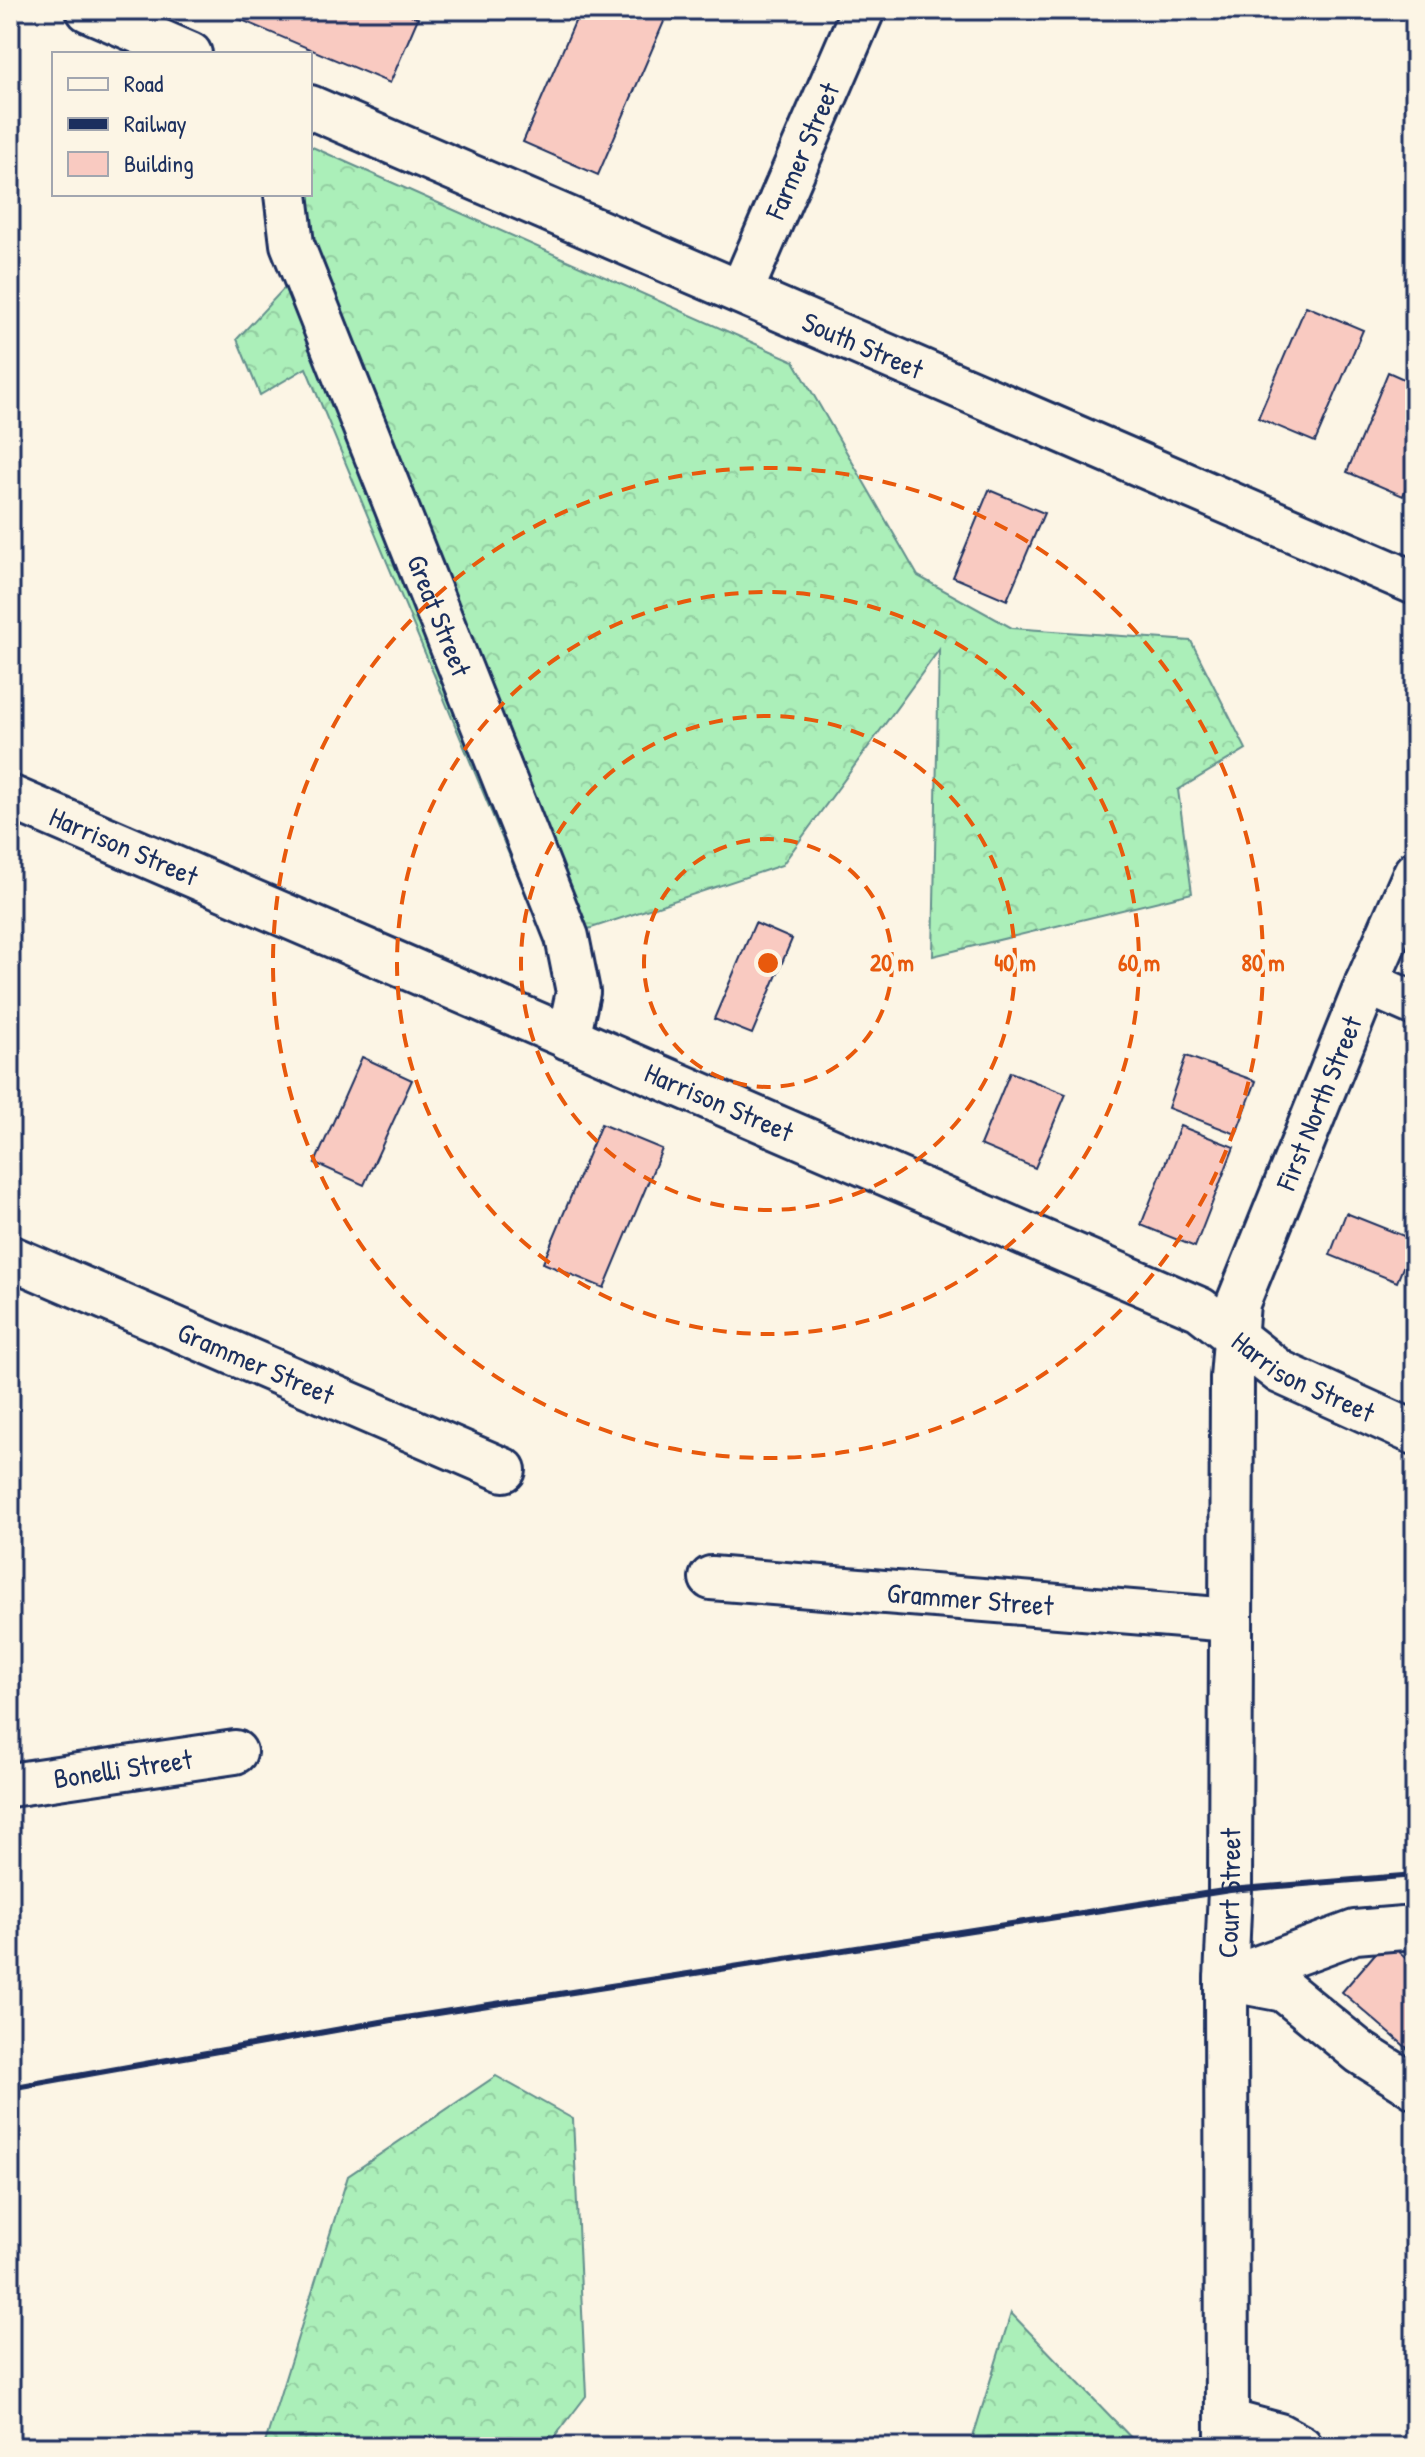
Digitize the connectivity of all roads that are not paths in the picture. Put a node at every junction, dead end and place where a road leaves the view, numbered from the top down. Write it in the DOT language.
graph roads {
  1 [pos="863,10"];
  2 [pos="113,15"];
  3 [pos="186,52"];
  4 [pos="312,108"];
  5 [pos="286,196"];
  6 [pos="741,292"];
  7 [pos="1415,583"];
  8 [pos="10,797"];
  9 [pos="1415,873"];
  10 [pos="1367,983"];
  11 [pos="1415,1004"];
  12 [pos="568,1038"];
  13 [pos="10,1257"];
  14 [pos="1236,1338"];
  15 [pos="1415,1433"];
  16 [pos="504,1470"];
  17 [pos="711,1578"];
  18 [pos="1231,1620"];
  19 [pos="235,1752"];
  20 [pos="10,1785"];
  21 [pos="1415,1927"];
  22 [pos="1226,1979"];
  23 [pos="1415,2087"];
  24 [pos="1227,2434"];
  25 [pos="1301,2447"];
  1 -- 6 [label="street, Farmer Street"];
  2 -- 3 [label="street"];
  4 -- 6 [label="street, South Street"];
  5 -- 12 [label="street, Great Street"];
  6 -- 7 [label="street, South Street"];
  8 -- 12 [label="street, Harrison Street"];
  9 -- 10 [label="street, First North Street"];
  10 -- 11 [label="street"];
  10 -- 14 [label="street, First North Street"];
  12 -- 14 [label="street, Harrison Street"];
  13 -- 16 [label="street, Grammer Street"];
  14 -- 15 [label="street, Harrison Street"];
  14 -- 18 [label="street, Court Street"];
  17 -- 18 [label="street, Grammer Street"];
  18 -- 22 [label="street, Court Street"];
  19 -- 20 [label="street, Bonelli Street"];
  21 -- 22 [label="street"];
  22 -- 23 [label="street"];
  22 -- 24 [label="street, Court Street"];
  24 -- 25 [label="street"];
}
